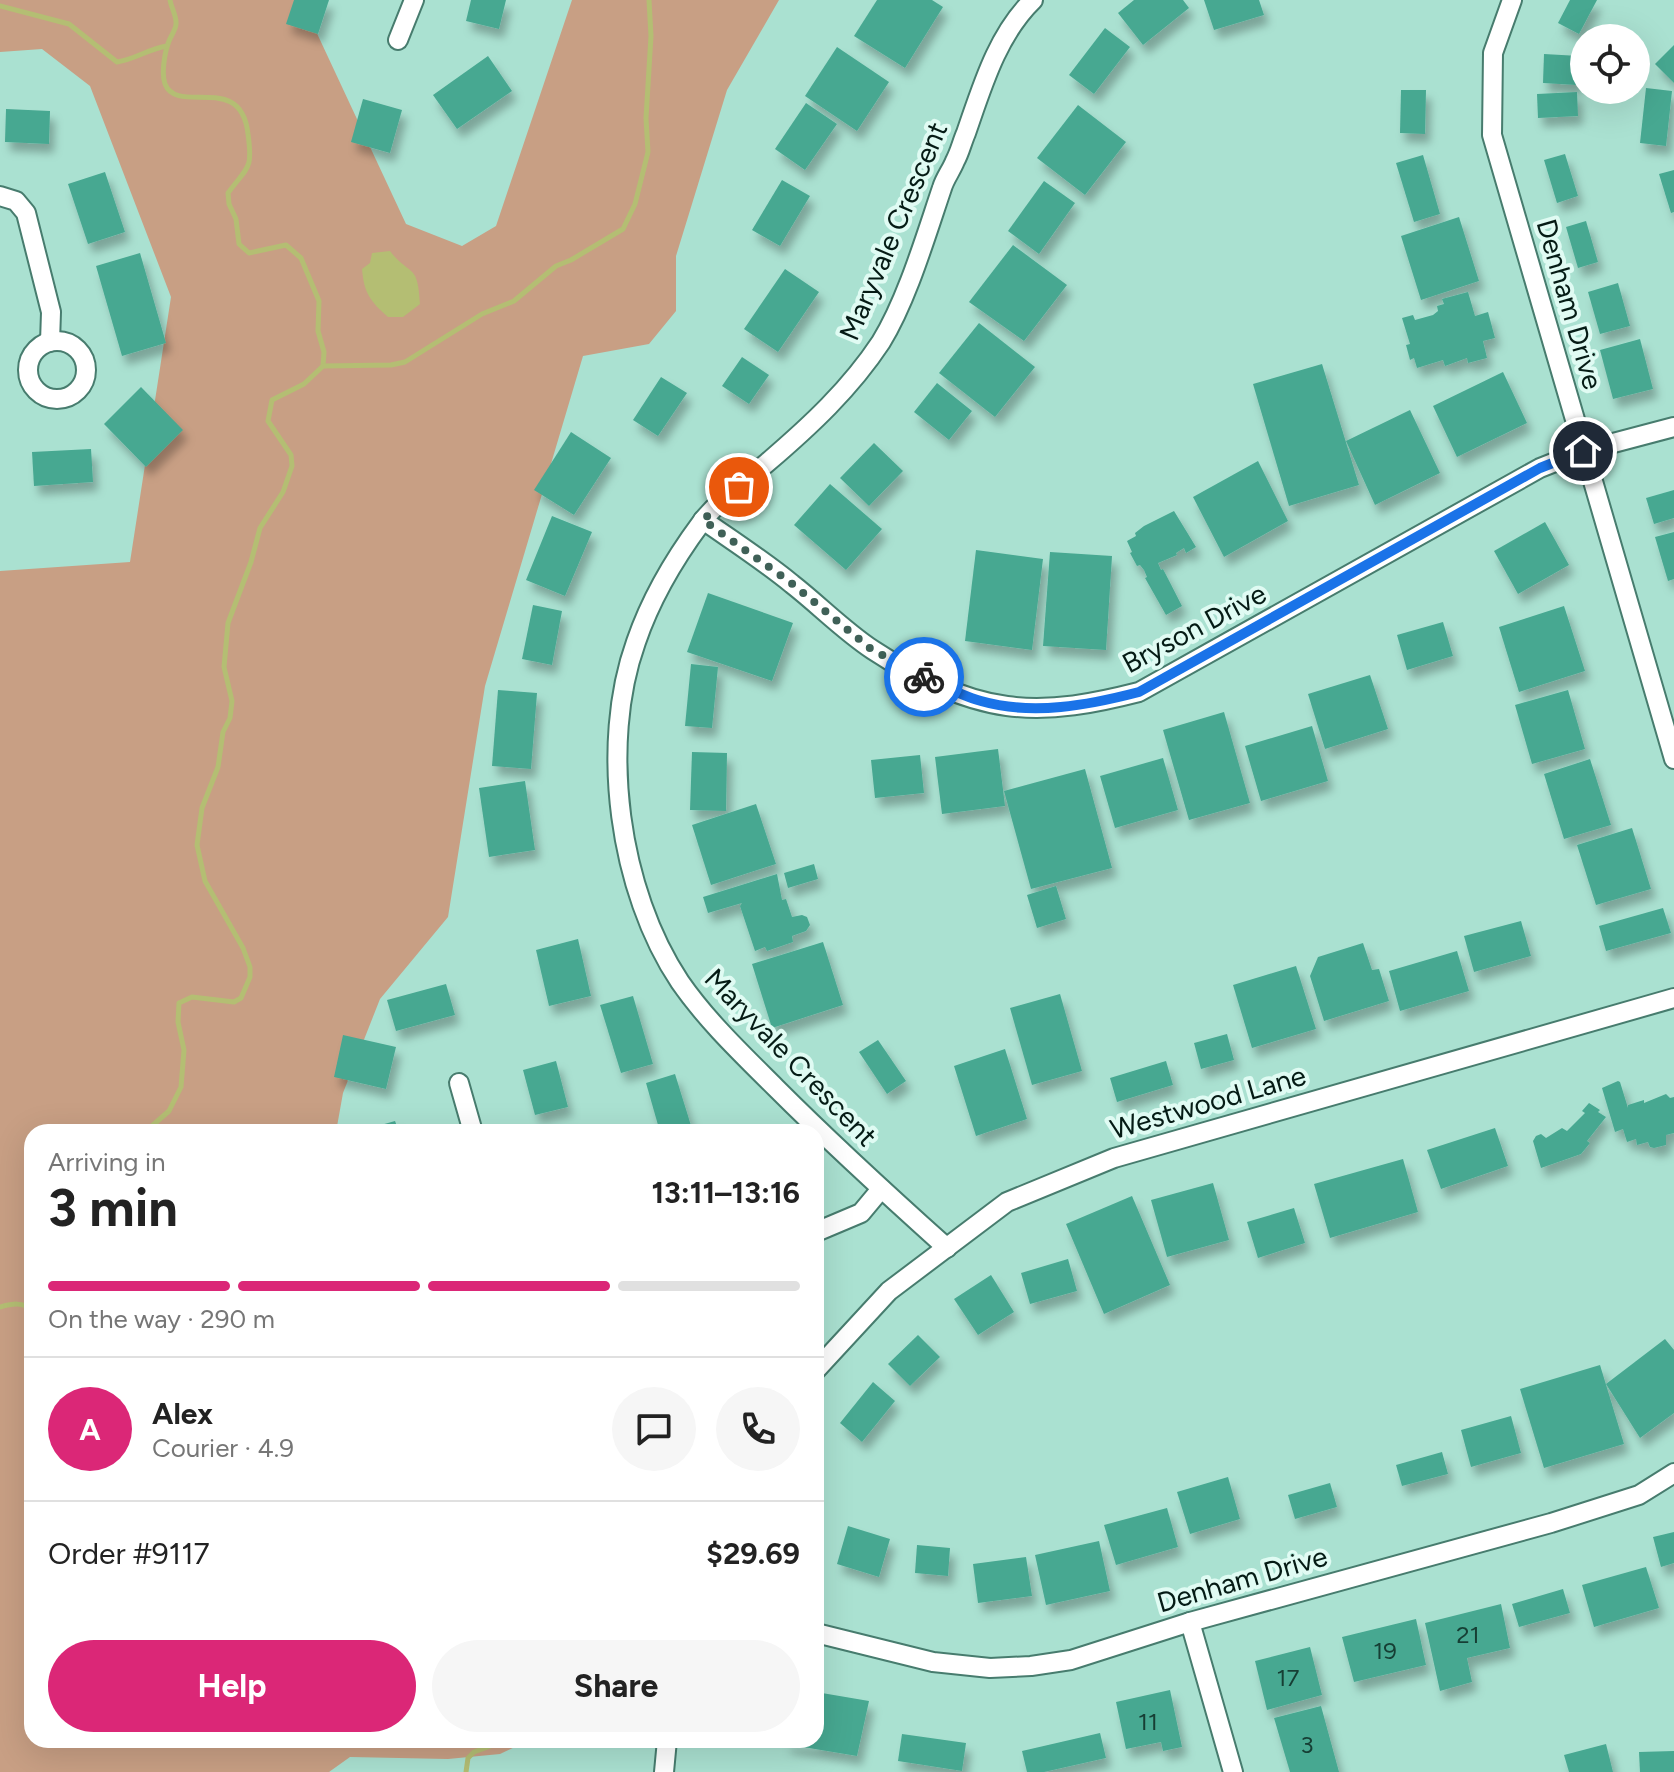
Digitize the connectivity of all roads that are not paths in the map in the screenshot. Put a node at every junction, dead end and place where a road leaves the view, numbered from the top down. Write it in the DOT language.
graph roads {
  1 [pos="414,0"];
  2 [pos="1033,0"];
  3 [pos="1512,0"];
  4 [pos="398,40"];
  5 [pos="8,198"];
  6 [pos="50,342"];
  7 [pos="1674,427"];
  8 [pos="1583,451"];
  9 [pos="703,520"];
  10 [pos="1674,759"];
  11 [pos="1674,998"];
  12 [pos="459,1083"];
  13 [pos="471,1124"];
  14 [pos="813,1124"];
  15 [pos="824,1134"];
  16 [pos="881,1189"];
  17 [pos="824,1229"];
  18 [pos="947,1248"];
  19 [pos="824,1361"];
  20 [pos="1674,1473"];
  21 [pos="1190,1622"];
  22 [pos="824,1635"];
  23 [pos="666,1748"];
  24 [pos="664,1772"];
  25 [pos="1233,1772"];
  1 -- 4 [label="street"];
  2 -- 9 [label="street, Maryvale Crescent"];
  3 -- 8 [label="street, Denham Drive"];
  5 -- 6 [label="street"];
  7 -- 8 [label="street, Bryson Drive"];
  8 -- 9 [label="street, Bryson Drive"];
  8 -- 10 [label="street, Denham Drive"];
  9 -- 14 [label="street, Maryvale Crescent"];
  11 -- 18 [label="street, Westwood Lane"];
  12 -- 13 [label="street"];
  15 -- 16 [label="street, Maryvale Crescent"];
  16 -- 17 [label="street"];
  16 -- 18 [label="street, Maryvale Crescent"];
  18 -- 19 [label="street, Westwood Lane"];
  20 -- 21 [label="street, Denham Drive"];
  21 -- 22 [label="street, Denham Drive"];
  21 -- 25 [label="street"];
  23 -- 24 [label="street"];
}
